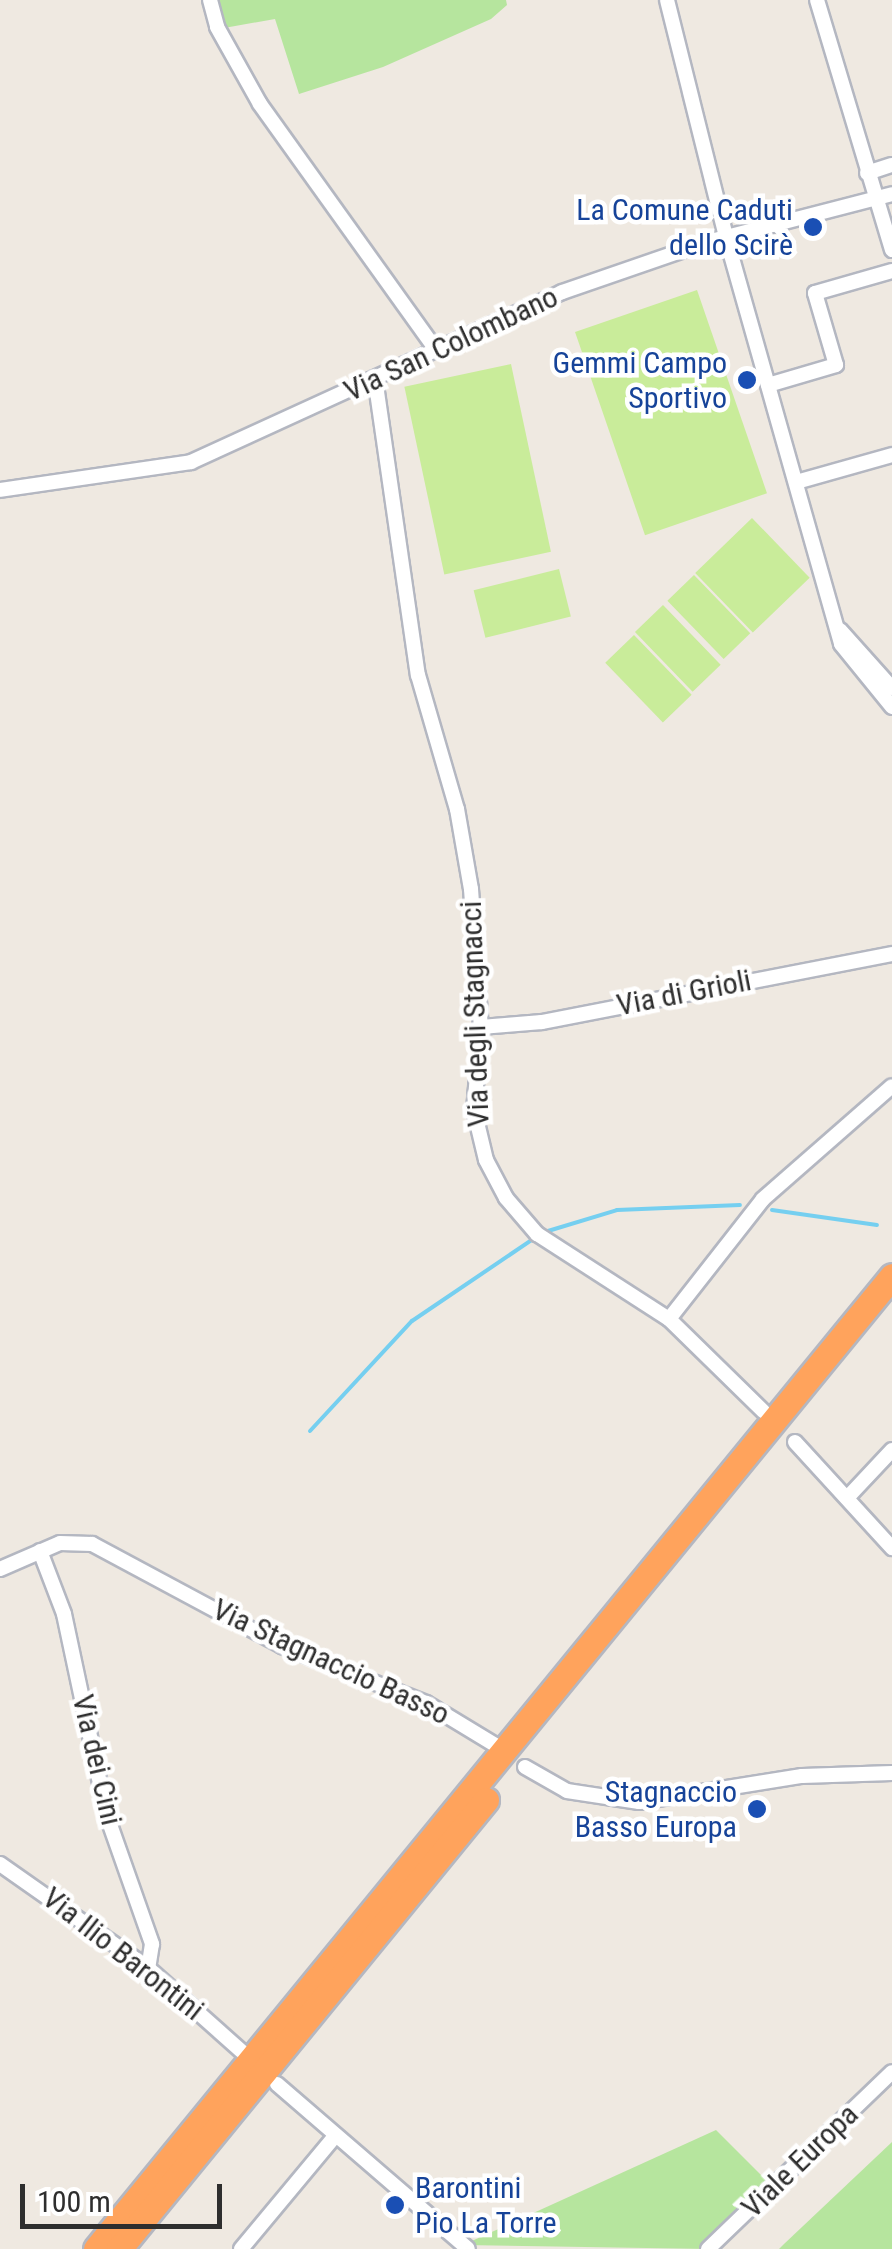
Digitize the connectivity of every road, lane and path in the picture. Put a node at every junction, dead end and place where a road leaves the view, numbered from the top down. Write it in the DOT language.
graph roads {
  1 [pos="210,0"];
  2 [pos="667,0"];
  3 [pos="817,0"];
  4 [pos="892,165"];
  5 [pos="867,173"];
  6 [pos="892,194"];
  7 [pos="876,198"];
  8 [pos="726,236"];
  9 [pos="892,250"];
  10 [pos="892,271"];
  11 [pos="436,350"];
  12 [pos="375,378"];
  13 [pos="768,385"];
  14 [pos="892,455"];
  15 [pos="796,482"];
  16 [pos="0,490"];
  17 [pos="840,630"];
  18 [pos="892,688"];
  19 [pos="892,707"];
  20 [pos="890,956"];
  21 [pos="481,1027"];
  22 [pos="892,1086"];
  23 [pos="892,1276"];
  24 [pos="892,1303"];
  25 [pos="668,1319"];
  26 [pos="763,1410"];
  27 [pos="795,1442"];
  28 [pos="892,1450"];
  29 [pos="848,1498"];
  30 [pos="892,1548"];
  31 [pos="40,1551"];
  32 [pos="0,1569"];
  33 [pos="495,1745"];
  34 [pos="526,1767"];
  35 [pos="892,1773"];
  36 [pos="0,1864"];
  37 [pos="148,1968"];
  38 [pos="240,2051"];
  39 [pos="892,2072"];
  40 [pos="277,2084"];
  41 [pos="335,2136"];
  42 [pos="96,2249"];
  43 [pos="119,2249"];
  44 [pos="240,2249"];
  45 [pos="468,2249"];
  46 [pos="708,2249"];
  1 -- 11 [label="street"];
  2 -- 8 [label="street"];
  3 -- 5 [label="street"];
  4 -- 5 [label="street"];
  5 -- 7 [label="street"];
  6 -- 7 [label="street, Via San Colombano"];
  7 -- 8 [label="street, Via San Colombano"];
  7 -- 9 [label="street"];
  8 -- 11 [label="street, Via San Colombano"];
  8 -- 13 [label="street"];
  10 -- 13 [label="street"];
  11 -- 12 [label="street, Via San Colombano"];
  12 -- 16 [label="street, Via San Colombano"];
  12 -- 21 [label="street, Via degli Stagnacci"];
  13 -- 15 [label="street"];
  14 -- 15 [label="street"];
  15 -- 17 [label="street"];
  17 -- 18 [label="street"];
  17 -- 19 [label="street"];
  20 -- 21 [label="street, Via di Grioli"];
  21 -- 25 [label="street, Via degli Stagnacci"];
  22 -- 25 [label="street"];
  23 -- 42 [label="highway"];
  24 -- 43 [label="highway"];
  25 -- 26 [label="street, Via degli Stagnacci"];
  27 -- 29 [label="street"];
  28 -- 29 [label="street"];
  29 -- 30 [label="street"];
  31 -- 32 [label="street, Via Stagnaccio Basso"];
  31 -- 33 [label="street, Via Stagnaccio Basso"];
  31 -- 37 [label="street, Via dei Cini"];
  34 -- 35 [label="street"];
  36 -- 37 [label="street, Via Ilio Barontini"];
  37 -- 38 [label="street, Via Ilio Barontini"];
  39 -- 46 [label="street, Viale Europa"];
  40 -- 41 [label="street"];
  41 -- 44 [label="street"];
  41 -- 45 [label="street"];
}
